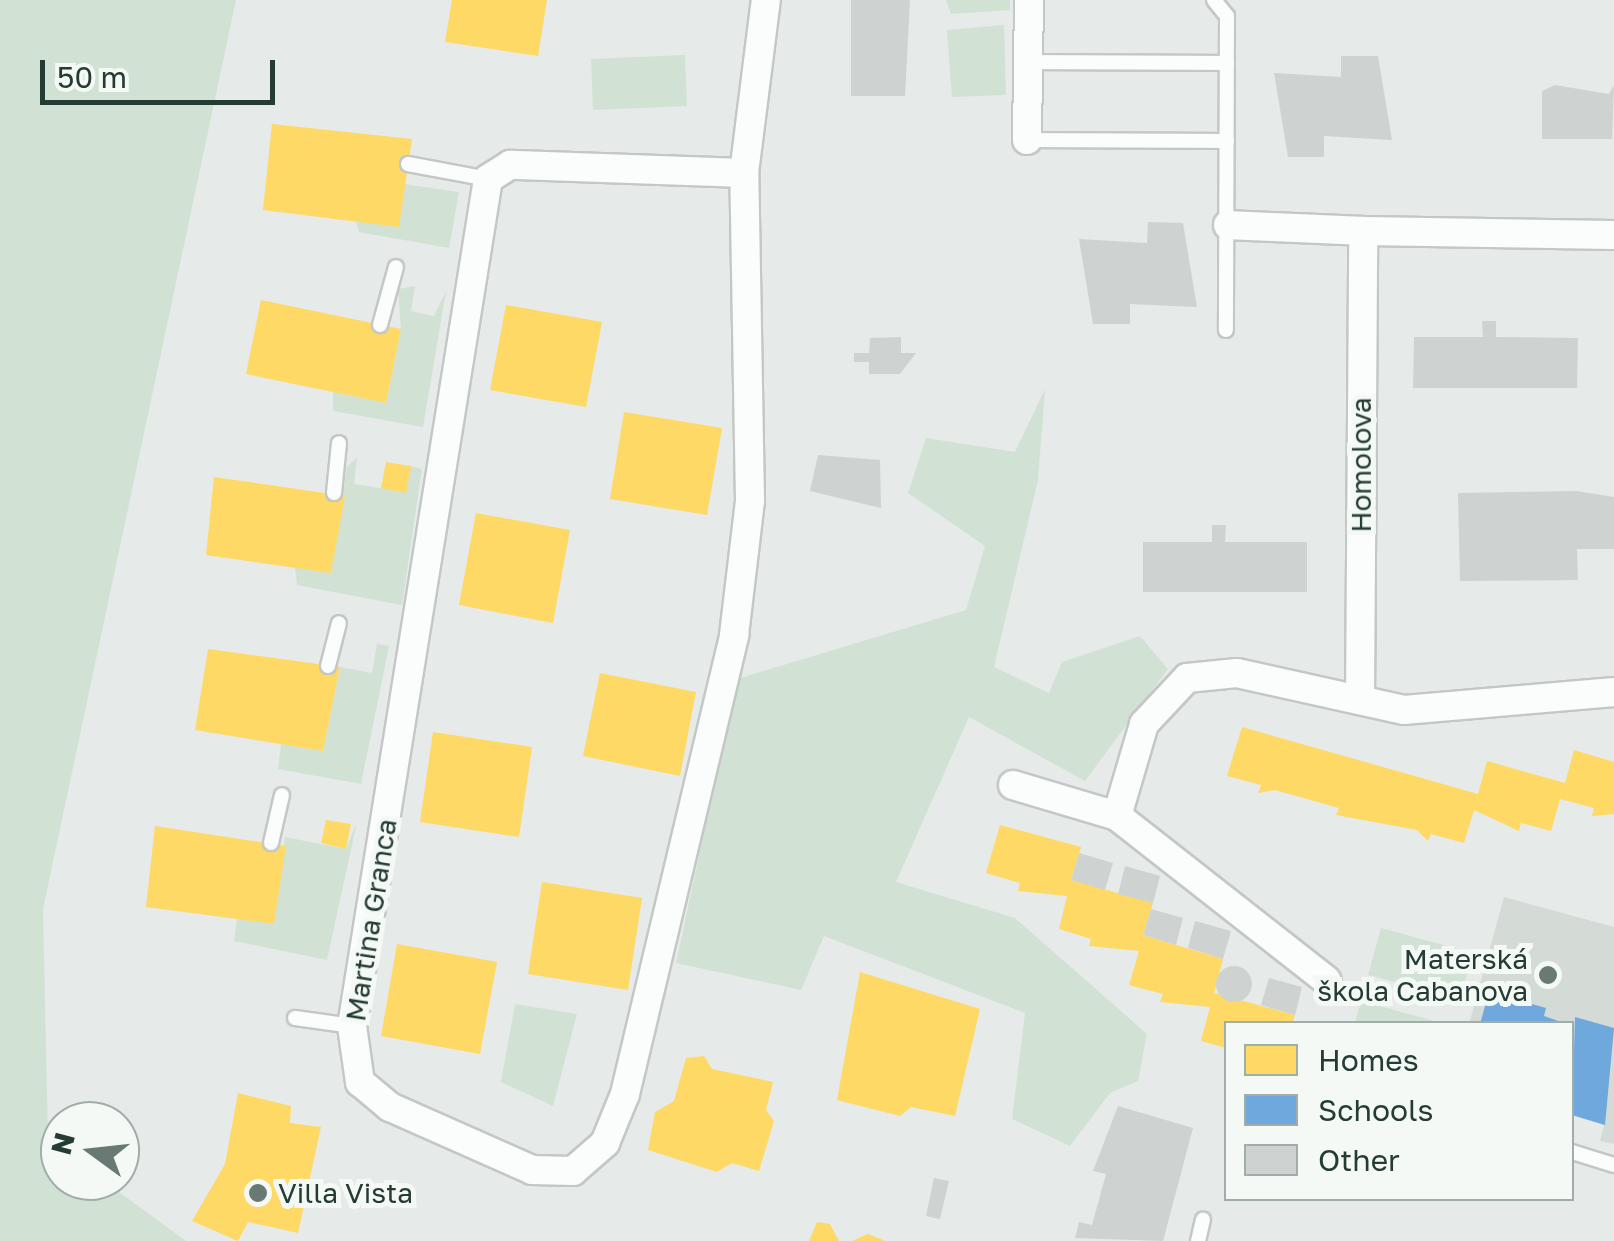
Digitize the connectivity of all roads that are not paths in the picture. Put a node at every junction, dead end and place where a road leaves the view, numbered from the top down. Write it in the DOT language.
graph roads {
  1 [pos="766,0"];
  2 [pos="1030,0"];
  3 [pos="1214,0"];
  4 [pos="1028,62"];
  5 [pos="1227,63"];
  6 [pos="1027,140"];
  7 [pos="1227,141"];
  8 [pos="408,164"];
  9 [pos="744,173"];
  10 [pos="488,179"];
  11 [pos="1228,225"];
  12 [pos="1363,231"];
  13 [pos="1614,235"];
  14 [pos="396,267"];
  15 [pos="380,325"];
  16 [pos="1226,330"];
  17 [pos="339,443"];
  18 [pos="334,494"];
  19 [pos="339,622"];
  20 [pos="328,666"];
  21 [pos="1614,692"];
  22 [pos="1360,700"];
  23 [pos="1013,785"];
  24 [pos="282,795"];
  25 [pos="1117,816"];
  26 [pos="270,843"];
  27 [pos="1326,980"];
  28 [pos="296,1018"];
  29 [pos="352,1026"];
  30 [pos="1574,1153"];
  31 [pos="1614,1165"];
  32 [pos="1203,1220"];
  33 [pos="1198,1241"];
  1 -- 9 [label="street, Martina Granca"];
  2 -- 4 [label="street"];
  3 -- 5 [label="lane"];
  4 -- 5 [label="lane"];
  4 -- 6 [label="street"];
  5 -- 7 [label="lane"];
  6 -- 7 [label="lane"];
  7 -- 11 [label="lane"];
  8 -- 10 [label="lane"];
  9 -- 10 [label="street"];
  9 -- 29 [label="street, Martina Granca"];
  10 -- 29 [label="street, Martina Granca"];
  11 -- 12 [label="street"];
  11 -- 16 [label="lane"];
  12 -- 13 [label="street"];
  12 -- 22 [label="street, Homolova"];
  14 -- 15 [label="lane"];
  17 -- 18 [label="lane"];
  19 -- 20 [label="lane"];
  21 -- 22 [label="street"];
  22 -- 25 [label="street"];
  23 -- 25 [label="street"];
  24 -- 26 [label="lane"];
  25 -- 27 [label="street"];
  28 -- 29 [label="lane"];
  30 -- 31 [label="lane"];
  32 -- 33 [label="lane"];
}
